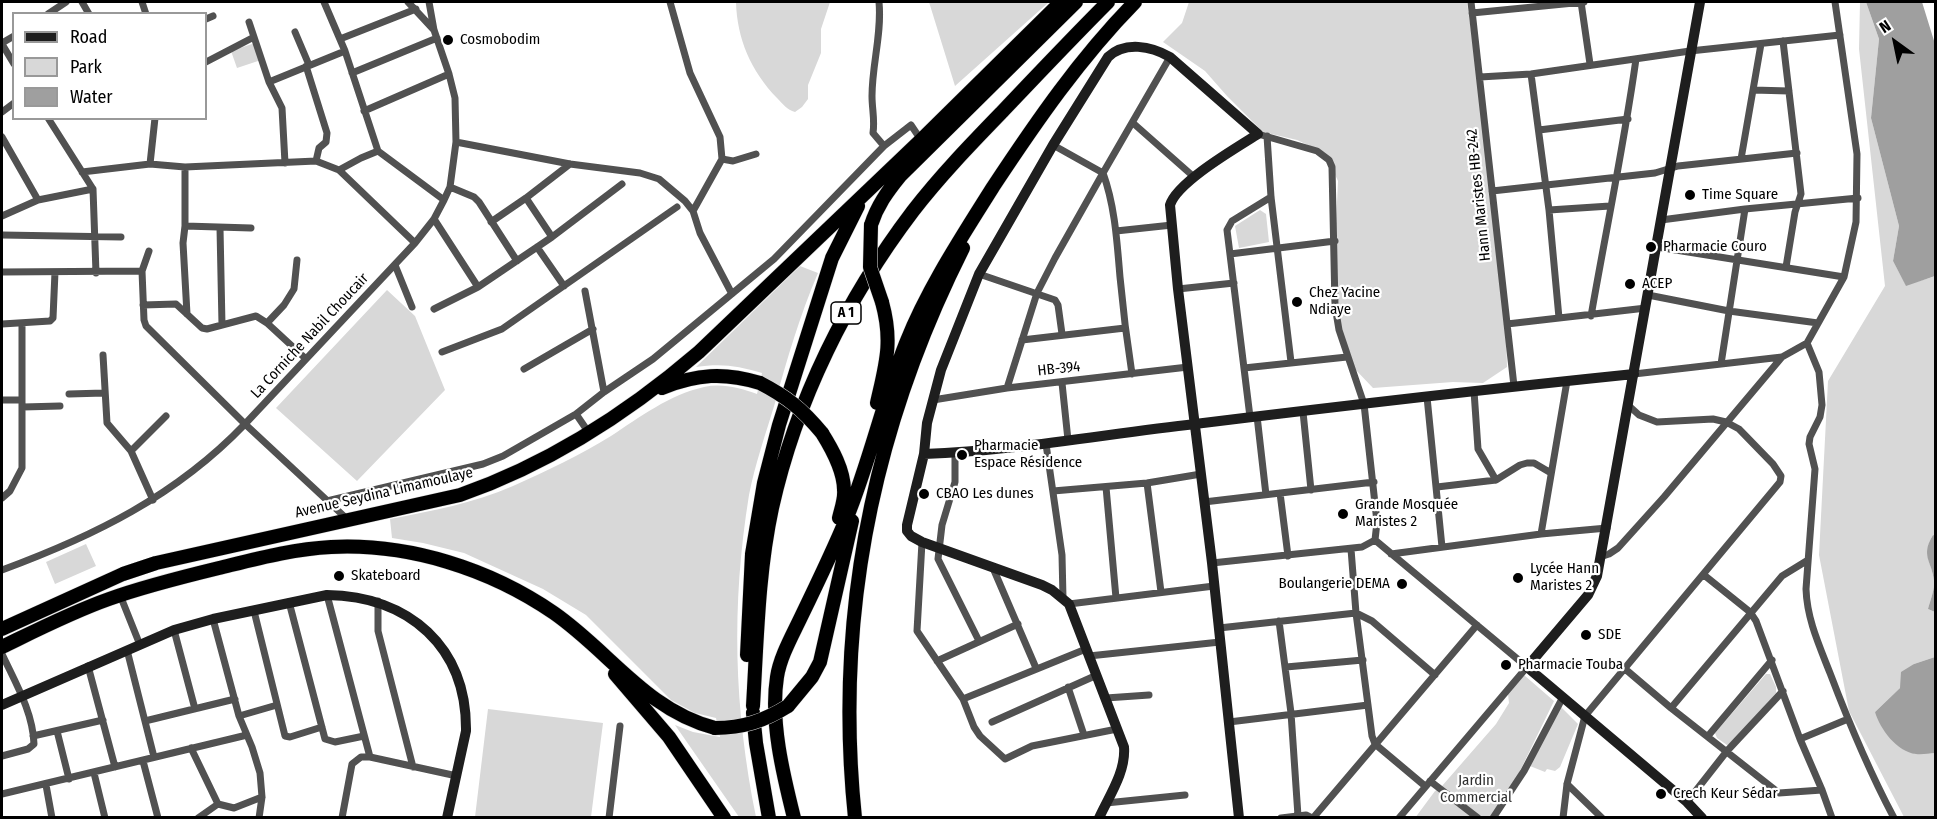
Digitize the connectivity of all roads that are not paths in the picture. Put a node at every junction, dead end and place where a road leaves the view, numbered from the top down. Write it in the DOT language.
graph roads {
  1 [pos="66,2"];
  2 [pos="324,2"];
  3 [pos="408,2"];
  4 [pos="429,2"];
  5 [pos="670,2"];
  6 [pos="879,2"];
  7 [pos="1061,2"];
  8 [pos="1076,2"];
  9 [pos="1108,2"];
  10 [pos="1135,2"];
  11 [pos="1471,2"];
  12 [pos="1582,2"];
  13 [pos="1700,2"];
  14 [pos="1835,2"];
  15 [pos="416,9"];
  16 [pos="51,12"];
  17 [pos="1472,14"];
  18 [pos="249,22"];
  19 [pos="435,30"];
  20 [pos="295,32"];
  21 [pos="1840,35"];
  22 [pos="254,38"];
  23 [pos="437,38"];
  24 [pos="340,39"];
  25 [pos="1783,41"];
  26 [pos="2,44"];
  27 [pos="1761,44"];
  28 [pos="345,51"];
  29 [pos="1690,51"];
  30 [pos="1170,57"];
  31 [pos="1636,59"];
  32 [pos="12,61"];
  33 [pos="207,62"];
  34 [pos="1590,64"];
  35 [pos="308,66"];
  36 [pos="352,73"];
  37 [pos="449,74"];
  38 [pos="1531,74"];
  39 [pos="1480,77"];
  40 [pos="269,82"];
  41 [pos="1753,90"];
  42 [pos="1789,91"];
  43 [pos="364,111"];
  44 [pos="1628,119"];
  45 [pos="49,120"];
  46 [pos="155,120"];
  47 [pos="1132,123"];
  48 [pos="1539,130"];
  49 [pos="1262,135"];
  50 [pos="2,137"];
  51 [pos="921,140"];
  52 [pos="456,142"];
  53 [pos="1053,145"];
  54 [pos="884,146"];
  55 [pos="378,151"];
  56 [pos="1797,153"];
  57 [pos="756,154"];
  58 [pos="722,159"];
  59 [pos="1741,159"];
  60 [pos="316,161"];
  61 [pos="285,163"];
  62 [pos="150,164"];
  63 [pos="570,164"];
  64 [pos="185,167"];
  65 [pos="1671,168"];
  66 [pos="339,170"];
  67 [pos="82,172"];
  68 [pos="1003,172"];
  69 [pos="1103,173"];
  70 [pos="1194,177"];
  71 [pos="1617,177"];
  72 [pos="622,184"];
  73 [pos="1546,186"];
  74 [pos="450,187"];
  75 [pos="93,189"];
  76 [pos="867,191"];
  77 [pos="1492,191"];
  78 [pos="1271,197"];
  79 [pos="526,198"];
  80 [pos="1858,198"];
  81 [pos="38,200"];
  82 [pos="444,200"];
  83 [pos="1798,203"];
  84 [pos="1610,206"];
  85 [pos="677,207"];
  86 [pos="1745,208"];
  87 [pos="1549,210"];
  88 [pos="693,211"];
  89 [pos="2,216"];
  90 [pos="434,219"];
  91 [pos="1661,220"];
  92 [pos="491,222"];
  93 [pos="1172,225"];
  94 [pos="185,226"];
  95 [pos="220,228"];
  96 [pos="251,228"];
  97 [pos="1116,231"];
  98 [pos="2,235"];
  99 [pos="96,237"];
  100 [pos="122,237"];
  101 [pos="552,237"];
  102 [pos="1335,241"];
  103 [pos="415,243"];
  104 [pos="537,247"];
  105 [pos="1657,247"];
  106 [pos="1277,248"];
  107 [pos="149,250"];
  108 [pos="1230,254"];
  109 [pos="1737,259"];
  110 [pos="297,260"];
  111 [pos="517,261"];
  112 [pos="395,265"];
  113 [pos="1786,267"];
  114 [pos="142,271"];
  115 [pos="2,272"];
  116 [pos="55,272"];
  117 [pos="96,273"];
  118 [pos="979,274"];
  119 [pos="1844,277"];
  120 [pos="1234,283"];
  121 [pos="564,286"];
  122 [pos="478,287"];
  123 [pos="1178,289"];
  124 [pos="585,291"];
  125 [pos="1037,293"];
  126 [pos="732,294"];
  127 [pos="1648,295"];
  128 [pos="143,305"];
  129 [pos="412,308"];
  130 [pos="1646,308"];
  131 [pos="434,309"];
  132 [pos="1729,310"];
  133 [pos="187,314"];
  134 [pos="1591,315"];
  135 [pos="1559,318"];
  136 [pos="267,323"];
  137 [pos="1818,323"];
  138 [pos="2,324"];
  139 [pos="22,324"];
  140 [pos="1507,324"];
  141 [pos="222,325"];
  142 [pos="593,328"];
  143 [pos="1125,328"];
  144 [pos="1062,334"];
  145 [pos="1022,340"];
  146 [pos="1808,343"];
  147 [pos="442,352"];
  148 [pos="103,356"];
  149 [pos="1347,357"];
  150 [pos="1782,357"];
  151 [pos="306,359"];
  152 [pos="1291,362"];
  153 [pos="1721,364"];
  154 [pos="1188,367"];
  155 [pos="1244,368"];
  156 [pos="524,369"];
  157 [pos="1132,374"];
  158 [pos="1634,374"];
  159 [pos="1567,381"];
  160 [pos="1062,383"];
  161 [pos="1514,386"];
  162 [pos="1007,388"];
  163 [pos="1474,391"];
  164 [pos="604,392"];
  165 [pos="104,393"];
  166 [pos="69,394"];
  167 [pos="1427,397"];
  168 [pos="2,400"];
  169 [pos="933,400"];
  170 [pos="22,403"];
  171 [pos="1364,404"];
  172 [pos="1628,405"];
  173 [pos="60,406"];
  174 [pos="622,412"];
  175 [pos="1303,412"];
  176 [pos="576,414"];
  177 [pos="166,416"];
  178 [pos="1253,417"];
  179 [pos="1726,422"];
  180 [pos="245,424"];
  181 [pos="1195,424"];
  182 [pos="589,433"];
  183 [pos="1068,440"];
  184 [pos="1046,444"];
  185 [pos="131,451"];
  186 [pos="955,453"];
  187 [pos="924,454"];
  188 [pos="862,473"];
  189 [pos="1551,473"];
  190 [pos="1201,474"];
  191 [pos="1496,480"];
  192 [pos="1374,482"];
  193 [pos="1148,483"];
  194 [pos="1437,487"];
  195 [pos="1106,488"];
  196 [pos="844,490"];
  197 [pos="1311,490"];
  198 [pos="1053,491"];
  199 [pos="1280,493"];
  200 [pos="1266,495"];
  201 [pos="2,498"];
  202 [pos="153,500"];
  203 [pos="327,501"];
  204 [pos="1204,502"];
  205 [pos="347,519"];
  206 [pos="850,519"];
  207 [pos="1607,528"];
  208 [pos="1541,534"];
  209 [pos="1375,540"];
  210 [pos="922,542"];
  211 [pos="1442,547"];
  212 [pos="938,548"];
  213 [pos="1351,549"];
  214 [pos="1390,554"];
  215 [pos="1288,556"];
  216 [pos="1600,557"];
  217 [pos="1808,560"];
  218 [pos="827,563"];
  219 [pos="1212,563"];
  220 [pos="993,568"];
  221 [pos="2,570"];
  222 [pos="1704,575"];
  223 [pos="1214,586"];
  224 [pos="1161,592"];
  225 [pos="120,595"];
  226 [pos="327,595"];
  227 [pos="1116,598"];
  228 [pos="1066,601"];
  229 [pos="289,602"];
  230 [pos="378,602"];
  231 [pos="254,611"];
  232 [pos="1750,612"];
  233 [pos="1356,613"];
  234 [pos="213,619"];
  235 [pos="1279,621"];
  236 [pos="1018,624"];
  237 [pos="1477,625"];
  238 [pos="1219,628"];
  239 [pos="2,629"];
  240 [pos="174,630"];
  241 [pos="580,633"];
  242 [pos="980,641"];
  243 [pos="1220,642"];
  244 [pos="140,645"];
  245 [pos="2,647"];
  246 [pos="127,650"];
  247 [pos="1088,652"];
  248 [pos="2,654"];
  249 [pos="1363,660"];
  250 [pos="1772,660"];
  251 [pos="938,661"];
  252 [pos="88,666"];
  253 [pos="1286,667"];
  254 [pos="1527,667"];
  255 [pos="1036,668"];
  256 [pos="1624,668"];
  257 [pos="1097,675"];
  258 [pos="1435,675"];
  259 [pos="1068,687"];
  260 [pos="1783,691"];
  261 [pos="1149,695"];
  262 [pos="22,696"];
  263 [pos="1563,697"];
  264 [pos="1106,698"];
  265 [pos="235,699"];
  266 [pos="963,699"];
  267 [pos="2,705"];
  268 [pos="278,705"];
  269 [pos="1368,705"];
  270 [pos="753,706"];
  271 [pos="1671,708"];
  272 [pos="195,709"];
  273 [pos="1291,713"];
  274 [pos="239,716"];
  275 [pos="1585,716"];
  276 [pos="1848,719"];
  277 [pos="103,720"];
  278 [pos="145,721"];
  279 [pos="992,722"];
  280 [pos="1229,722"];
  281 [pos="620,726"];
  282 [pos="322,727"];
  283 [pos="1117,729"];
  284 [pos="57,731"];
  285 [pos="247,735"];
  286 [pos="1084,735"];
  287 [pos="33,736"];
  288 [pos="364,736"];
  289 [pos="1708,736"];
  290 [pos="1800,739"];
  291 [pos="1375,744"];
  292 [pos="191,748"];
  293 [pos="1727,751"];
  294 [pos="2,756"];
  295 [pos="370,757"];
  296 [pos="154,758"];
  297 [pos="143,761"];
  298 [pos="115,767"];
  299 [pos="413,767"];
  300 [pos="94,772"];
  301 [pos="456,776"];
  302 [pos="69,778"];
  303 [pos="45,784"];
  304 [pos="1427,784"];
  305 [pos="1567,784"];
  306 [pos="22,790"];
  307 [pos="1822,790"];
  308 [pos="2,794"];
  309 [pos="1185,795"];
  310 [pos="262,797"];
  311 [pos="2,800"];
  312 [pos="1687,802"];
  313 [pos="1106,803"];
  314 [pos="218,804"];
  315 [pos="1298,816"];
  316 [pos="1702,816"];
  317 [pos="260,817"];
  318 [pos="52,818"];
  319 [pos="105,818"];
  320 [pos="159,818"];
  321 [pos="198,818"];
  322 [pos="342,818"];
  323 [pos="447,818"];
  324 [pos="609,818"];
  325 [pos="724,818"];
  326 [pos="769,818"];
  327 [pos="794,818"];
  328 [pos="855,818"];
  329 [pos="1099,818"];
  330 [pos="1239,818"];
  331 [pos="1281,818"];
  332 [pos="1312,818"];
  333 [pos="1399,818"];
  334 [pos="1478,818"];
  335 [pos="1493,818"];
  336 [pos="1563,818"];
  337 [pos="1602,818"];
  338 [pos="1832,818"];
  339 [pos="1894,818"];
  1 -- 16 [label="street"];
  2 -- 24 [label="street"];
  3 -- 15 [label="street"];
  4 -- 19 [label="street, La Corniche Nabil Choucair"];
  5 -- 58 [label="street"];
  6 -- 54 [label="street"];
  7 -- 51 [label="highway, Avenue Seydina Limamoulaye"];
  8 -- 188 [label="highway, bridge"];
  9 -- 270 [label="highway, A 1"];
  10 -- 68 [label="highway"];
  11 -- 17 [label="street, Hann Maristes HB-242"];
  12 -- 17 [label="street"];
  12 -- 34 [label="street"];
  13 -- 29 [label="street"];
  14 -- 21 [label="street"];
  15 -- 19 [label="street"];
  15 -- 24 [label="street"];
  17 -- 39 [label="street, Hann Maristes HB-242"];
  18 -- 22 [label="street"];
  19 -- 23 [label="street, La Corniche Nabil Choucair"];
  20 -- 35 [label="street"];
  21 -- 25 [label="street"];
  21 -- 80 [label="street"];
  22 -- 33 [label="street"];
  22 -- 40 [label="street"];
  23 -- 36 [label="street"];
  23 -- 37 [label="street, La Corniche Nabil Choucair"];
  24 -- 28 [label="street"];
  25 -- 27 [label="street"];
  25 -- 42 [label="street"];
  26 -- 32 [label="street"];
  27 -- 29 [label="street"];
  27 -- 41 [label="street"];
  28 -- 35 [label="street"];
  28 -- 36 [label="street"];
  29 -- 31 [label="street"];
  29 -- 65 [label="street"];
  30 -- 47 [label="street"];
  30 -- 49 [label="street"];
  30 -- 53 [label="street"];
  31 -- 34 [label="street"];
  31 -- 44 [label="street"];
  34 -- 38 [label="street"];
  35 -- 40 [label="street"];
  35 -- 60 [label="street"];
  36 -- 43 [label="street"];
  37 -- 43 [label="street"];
  37 -- 52 [label="street, La Corniche Nabil Choucair"];
  38 -- 39 [label="street"];
  38 -- 48 [label="street"];
  39 -- 77 [label="street, Hann Maristes HB-242"];
  40 -- 61 [label="street"];
  41 -- 42 [label="street"];
  41 -- 59 [label="street"];
  42 -- 56 [label="street"];
  43 -- 55 [label="street"];
  44 -- 48 [label="street"];
  44 -- 71 [label="street"];
  45 -- 67 [label="street"];
  46 -- 62 [label="street"];
  47 -- 69 [label="street"];
  47 -- 70 [label="street"];
  48 -- 73 [label="street"];
  49 -- 70 [label="street"];
  49 -- 78 [label="street"];
  49 -- 102 [label="street"];
  50 -- 81 [label="street"];
  51 -- 54 [label="street"];
  51 -- 76 [label="highway, Avenue Seydina Limamoulaye"];
  52 -- 63 [label="street"];
  52 -- 74 [label="street, La Corniche Nabil Choucair"];
  53 -- 69 [label="street"];
  53 -- 118 [label="street"];
  54 -- 126 [label="street"];
  55 -- 66 [label="street"];
  55 -- 82 [label="street"];
  56 -- 59 [label="street"];
  56 -- 83 [label="street"];
  57 -- 58 [label="street"];
  58 -- 88 [label="street"];
  59 -- 65 [label="street"];
  60 -- 61 [label="street"];
  60 -- 66 [label="street"];
  61 -- 64 [label="street"];
  62 -- 64 [label="street"];
  62 -- 67 [label="street"];
  63 -- 79 [label="street"];
  63 -- 88 [label="street"];
  64 -- 94 [label="street"];
  65 -- 71 [label="street"];
  65 -- 91 [label="street"];
  66 -- 103 [label="street"];
  67 -- 75 [label="street"];
  68 -- 188 [label="highway"];
  68 -- 328 [label="highway"];
  69 -- 97 [label="street"];
  69 -- 125 [label="street"];
  70 -- 93 [label="street"];
  71 -- 73 [label="street"];
  71 -- 84 [label="street"];
  72 -- 101 [label="street"];
  73 -- 77 [label="street"];
  73 -- 87 [label="street"];
  74 -- 82 [label="street, La Corniche Nabil Choucair"];
  74 -- 92 [label="street"];
  75 -- 81 [label="street"];
  75 -- 99 [label="street"];
  76 -- 174 [label="highway, Avenue Seydina Limamoulaye"];
  76 -- 270 [label="highway"];
  77 -- 140 [label="street, Hann Maristes HB-242"];
  78 -- 106 [label="street"];
  78 -- 108 [label="street"];
  79 -- 92 [label="street"];
  79 -- 101 [label="street"];
  80 -- 83 [label="street"];
  80 -- 119 [label="street"];
  81 -- 89 [label="street"];
  82 -- 90 [label="street, La Corniche Nabil Choucair"];
  83 -- 86 [label="street"];
  83 -- 113 [label="street"];
  84 -- 87 [label="street"];
  84 -- 134 [label="street"];
  85 -- 121 [label="street"];
  86 -- 91 [label="street"];
  86 -- 109 [label="street"];
  87 -- 135 [label="street"];
  88 -- 126 [label="street"];
  90 -- 103 [label="street, La Corniche Nabil Choucair"];
  90 -- 122 [label="street"];
  91 -- 105 [label="street"];
  92 -- 111 [label="street"];
  93 -- 97 [label="street"];
  93 -- 123 [label="street"];
  94 -- 95 [label="street"];
  94 -- 133 [label="street"];
  95 -- 96 [label="street"];
  95 -- 141 [label="street"];
  97 -- 143 [label="street"];
  98 -- 99 [label="street"];
  99 -- 100 [label="street"];
  99 -- 117 [label="street"];
  101 -- 104 [label="street"];
  102 -- 106 [label="street"];
  102 -- 149 [label="street"];
  103 -- 112 [label="street, La Corniche Nabil Choucair"];
  104 -- 111 [label="street"];
  104 -- 121 [label="street"];
  105 -- 109 [label="street"];
  105 -- 127 [label="street"];
  106 -- 108 [label="street"];
  106 -- 152 [label="street"];
  107 -- 114 [label="street"];
  108 -- 120 [label="street"];
  109 -- 113 [label="street"];
  109 -- 132 [label="street"];
  110 -- 136 [label="street"];
  111 -- 122 [label="street"];
  112 -- 129 [label="street"];
  112 -- 151 [label="street, La Corniche Nabil Choucair"];
  113 -- 119 [label="street"];
  114 -- 117 [label="street"];
  114 -- 128 [label="street"];
  115 -- 116 [label="street"];
  116 -- 117 [label="street"];
  116 -- 139 [label="street"];
  118 -- 125 [label="street"];
  118 -- 169 [label="street"];
  119 -- 137 [label="street"];
  120 -- 123 [label="street"];
  120 -- 155 [label="street"];
  121 -- 147 [label="street"];
  122 -- 131 [label="street"];
  123 -- 154 [label="street"];
  124 -- 142 [label="street"];
  125 -- 144 [label="street"];
  125 -- 145 [label="street"];
  126 -- 164 [label="street"];
  127 -- 130 [label="street"];
  127 -- 132 [label="street"];
  128 -- 133 [label="street"];
  128 -- 180 [label="street"];
  130 -- 134 [label="street"];
  130 -- 158 [label="street"];
  132 -- 137 [label="street"];
  132 -- 153 [label="street"];
  133 -- 141 [label="street"];
  134 -- 135 [label="street"];
  135 -- 140 [label="street"];
  136 -- 141 [label="street"];
  136 -- 151 [label="street"];
  137 -- 146 [label="street"];
  138 -- 139 [label="street"];
  139 -- 170 [label="street"];
  140 -- 161 [label="street, Hann Maristes HB-242"];
  142 -- 156 [label="street"];
  142 -- 164 [label="street"];
  143 -- 144 [label="street"];
  143 -- 157 [label="street"];
  144 -- 145 [label="street"];
  145 -- 162 [label="street"];
  146 -- 150 [label="street"];
  146 -- 217 [label="street"];
  148 -- 165 [label="street"];
  149 -- 152 [label="street"];
  149 -- 171 [label="street"];
  150 -- 153 [label="street"];
  150 -- 179 [label="street"];
  151 -- 180 [label="street, La Corniche Nabil Choucair"];
  152 -- 155 [label="street"];
  153 -- 158 [label="street"];
  154 -- 157 [label="street, HB-394"];
  154 -- 181 [label="street"];
  155 -- 178 [label="street"];
  157 -- 160 [label="street, HB-394"];
  158 -- 159 [label="street"];
  158 -- 172 [label="street"];
  159 -- 161 [label="street"];
  159 -- 189 [label="street"];
  160 -- 162 [label="street, HB-394"];
  160 -- 183 [label="street"];
  161 -- 163 [label="street"];
  162 -- 169 [label="street, HB-394"];
  163 -- 167 [label="street"];
  163 -- 191 [label="street"];
  164 -- 176 [label="street"];
  165 -- 166 [label="street"];
  165 -- 185 [label="street"];
  167 -- 171 [label="street"];
  167 -- 194 [label="street"];
  168 -- 170 [label="street"];
  169 -- 187 [label="street"];
  170 -- 173 [label="street"];
  170 -- 201 [label="street"];
  171 -- 175 [label="street"];
  171 -- 192 [label="street"];
  172 -- 179 [label="street"];
  172 -- 207 [label="street"];
  174 -- 182 [label="highway, Avenue Seydina Limamoulaye"];
  174 -- 196 [label="highway, bridge"];
  175 -- 178 [label="street"];
  175 -- 197 [label="street"];
  176 -- 182 [label="street"];
  176 -- 203 [label="street"];
  177 -- 185 [label="street"];
  178 -- 181 [label="street"];
  178 -- 200 [label="street"];
  179 -- 216 [label="street"];
  179 -- 222 [label="street"];
  180 -- 202 [label="street, La Corniche Nabil Choucair"];
  180 -- 203 [label="street"];
  181 -- 183 [label="street"];
  181 -- 190 [label="street"];
  182 -- 205 [label="highway, Avenue Seydina Limamoulaye"];
  183 -- 184 [label="street"];
  184 -- 186 [label="street"];
  184 -- 198 [label="street"];
  185 -- 202 [label="street"];
  186 -- 187 [label="street"];
  186 -- 212 [label="street"];
  187 -- 210 [label="street"];
  188 -- 206 [label="highway"];
  189 -- 191 [label="street"];
  189 -- 208 [label="street"];
  190 -- 193 [label="street"];
  190 -- 204 [label="street"];
  191 -- 194 [label="street"];
  192 -- 197 [label="street"];
  192 -- 209 [label="street"];
  193 -- 195 [label="street"];
  193 -- 224 [label="street"];
  194 -- 211 [label="street"];
  195 -- 198 [label="street"];
  195 -- 227 [label="street"];
  196 -- 206 [label="highway"];
  196 -- 218 [label="highway"];
  197 -- 199 [label="street"];
  198 -- 228 [label="street"];
  199 -- 200 [label="street"];
  199 -- 215 [label="street"];
  200 -- 204 [label="street"];
  202 -- 221 [label="street, La Corniche Nabil Choucair"];
  203 -- 205 [label="street"];
  204 -- 219 [label="street"];
  205 -- 239 [label="highway, Avenue Seydina Limamoulaye"];
  206 -- 218 [label="highway"];
  206 -- 241 [label="highway, bridge"];
  207 -- 208 [label="street"];
  207 -- 216 [label="street"];
  208 -- 211 [label="street"];
  209 -- 213 [label="street"];
  209 -- 214 [label="street"];
  210 -- 212 [label="street"];
  210 -- 251 [label="street"];
  211 -- 214 [label="street"];
  212 -- 220 [label="street"];
  212 -- 242 [label="street"];
  213 -- 215 [label="street"];
  213 -- 233 [label="street"];
  214 -- 237 [label="street"];
  215 -- 219 [label="street"];
  216 -- 254 [label="street"];
  217 -- 232 [label="street"];
  217 -- 276 [label="street"];
  218 -- 327 [label="highway"];
  219 -- 223 [label="street"];
  220 -- 228 [label="street"];
  220 -- 236 [label="street"];
  222 -- 232 [label="street"];
  222 -- 256 [label="street"];
  223 -- 224 [label="street"];
  223 -- 238 [label="street"];
  224 -- 227 [label="street"];
  225 -- 241 [label="highway"];
  225 -- 244 [label="street"];
  225 -- 245 [label="highway"];
  226 -- 229 [label="street"];
  226 -- 230 [label="street"];
  226 -- 288 [label="street"];
  227 -- 228 [label="street"];
  228 -- 247 [label="street"];
  229 -- 231 [label="street"];
  229 -- 282 [label="street"];
  230 -- 299 [label="street"];
  230 -- 301 [label="street"];
  231 -- 234 [label="street"];
  231 -- 268 [label="street"];
  232 -- 250 [label="street"];
  232 -- 271 [label="street"];
  233 -- 235 [label="street"];
  233 -- 249 [label="street"];
  233 -- 258 [label="street"];
  234 -- 240 [label="street"];
  234 -- 265 [label="street"];
  235 -- 238 [label="street"];
  235 -- 253 [label="street"];
  236 -- 242 [label="street"];
  236 -- 255 [label="street"];
  237 -- 254 [label="street"];
  237 -- 258 [label="street"];
  238 -- 243 [label="street"];
  240 -- 244 [label="street"];
  240 -- 272 [label="street"];
  241 -- 325 [label="highway"];
  242 -- 251 [label="street"];
  243 -- 247 [label="street"];
  243 -- 280 [label="street"];
  244 -- 246 [label="street"];
  246 -- 252 [label="street"];
  246 -- 278 [label="street"];
  247 -- 255 [label="street"];
  247 -- 257 [label="street"];
  248 -- 262 [label="street"];
  249 -- 253 [label="street"];
  249 -- 269 [label="street"];
  250 -- 260 [label="street"];
  250 -- 289 [label="street"];
  251 -- 266 [label="street"];
  252 -- 262 [label="street"];
  252 -- 277 [label="street"];
  253 -- 273 [label="street"];
  254 -- 263 [label="street"];
  254 -- 304 [label="street"];
  255 -- 266 [label="street"];
  256 -- 271 [label="street"];
  256 -- 275 [label="street"];
  257 -- 259 [label="street"];
  257 -- 264 [label="street"];
  258 -- 291 [label="street"];
  259 -- 279 [label="street"];
  259 -- 286 [label="street"];
  260 -- 290 [label="street"];
  260 -- 293 [label="street"];
  261 -- 264 [label="street"];
  262 -- 267 [label="street"];
  262 -- 287 [label="street"];
  263 -- 275 [label="street"];
  263 -- 335 [label="street"];
  264 -- 283 [label="street"];
  265 -- 272 [label="street"];
  265 -- 274 [label="street"];
  266 -- 286 [label="street"];
  268 -- 274 [label="street"];
  268 -- 282 [label="street"];
  269 -- 273 [label="street"];
  269 -- 291 [label="street"];
  270 -- 326 [label="highway, A 1"];
  271 -- 289 [label="street"];
  272 -- 278 [label="street"];
  273 -- 280 [label="street"];
  273 -- 315 [label="street"];
  274 -- 285 [label="street"];
  275 -- 305 [label="street"];
  275 -- 312 [label="street"];
  276 -- 290 [label="street"];
  276 -- 339 [label="street"];
  277 -- 284 [label="street"];
  277 -- 298 [label="street"];
  278 -- 296 [label="street"];
  280 -- 330 [label="street"];
  281 -- 324 [label="street"];
  282 -- 288 [label="street"];
  283 -- 286 [label="street"];
  283 -- 313 [label="street"];
  284 -- 287 [label="street"];
  284 -- 302 [label="street"];
  285 -- 292 [label="street"];
  285 -- 310 [label="street"];
  287 -- 294 [label="street"];
  288 -- 295 [label="street"];
  289 -- 293 [label="street"];
  290 -- 307 [label="street"];
  291 -- 304 [label="street"];
  291 -- 332 [label="street"];
  292 -- 296 [label="street"];
  292 -- 314 [label="street"];
  293 -- 307 [label="street"];
  293 -- 312 [label="street"];
  295 -- 299 [label="street"];
  295 -- 322 [label="street"];
  296 -- 297 [label="street"];
  297 -- 298 [label="street"];
  297 -- 320 [label="street"];
  298 -- 300 [label="street"];
  299 -- 301 [label="street"];
  300 -- 302 [label="street"];
  300 -- 319 [label="street"];
  301 -- 323 [label="street"];
  302 -- 303 [label="street"];
  303 -- 306 [label="street"];
  303 -- 318 [label="street"];
  304 -- 333 [label="street"];
  304 -- 334 [label="street"];
  305 -- 336 [label="street"];
  305 -- 337 [label="street"];
  306 -- 308 [label="street"];
  306 -- 311 [label="street"];
  307 -- 338 [label="street"];
  309 -- 313 [label="street"];
  310 -- 314 [label="street"];
  310 -- 317 [label="street"];
  312 -- 316 [label="street"];
  313 -- 329 [label="street"];
  314 -- 321 [label="street"];
  315 -- 331 [label="street"];
  315 -- 332 [label="street"];
}
